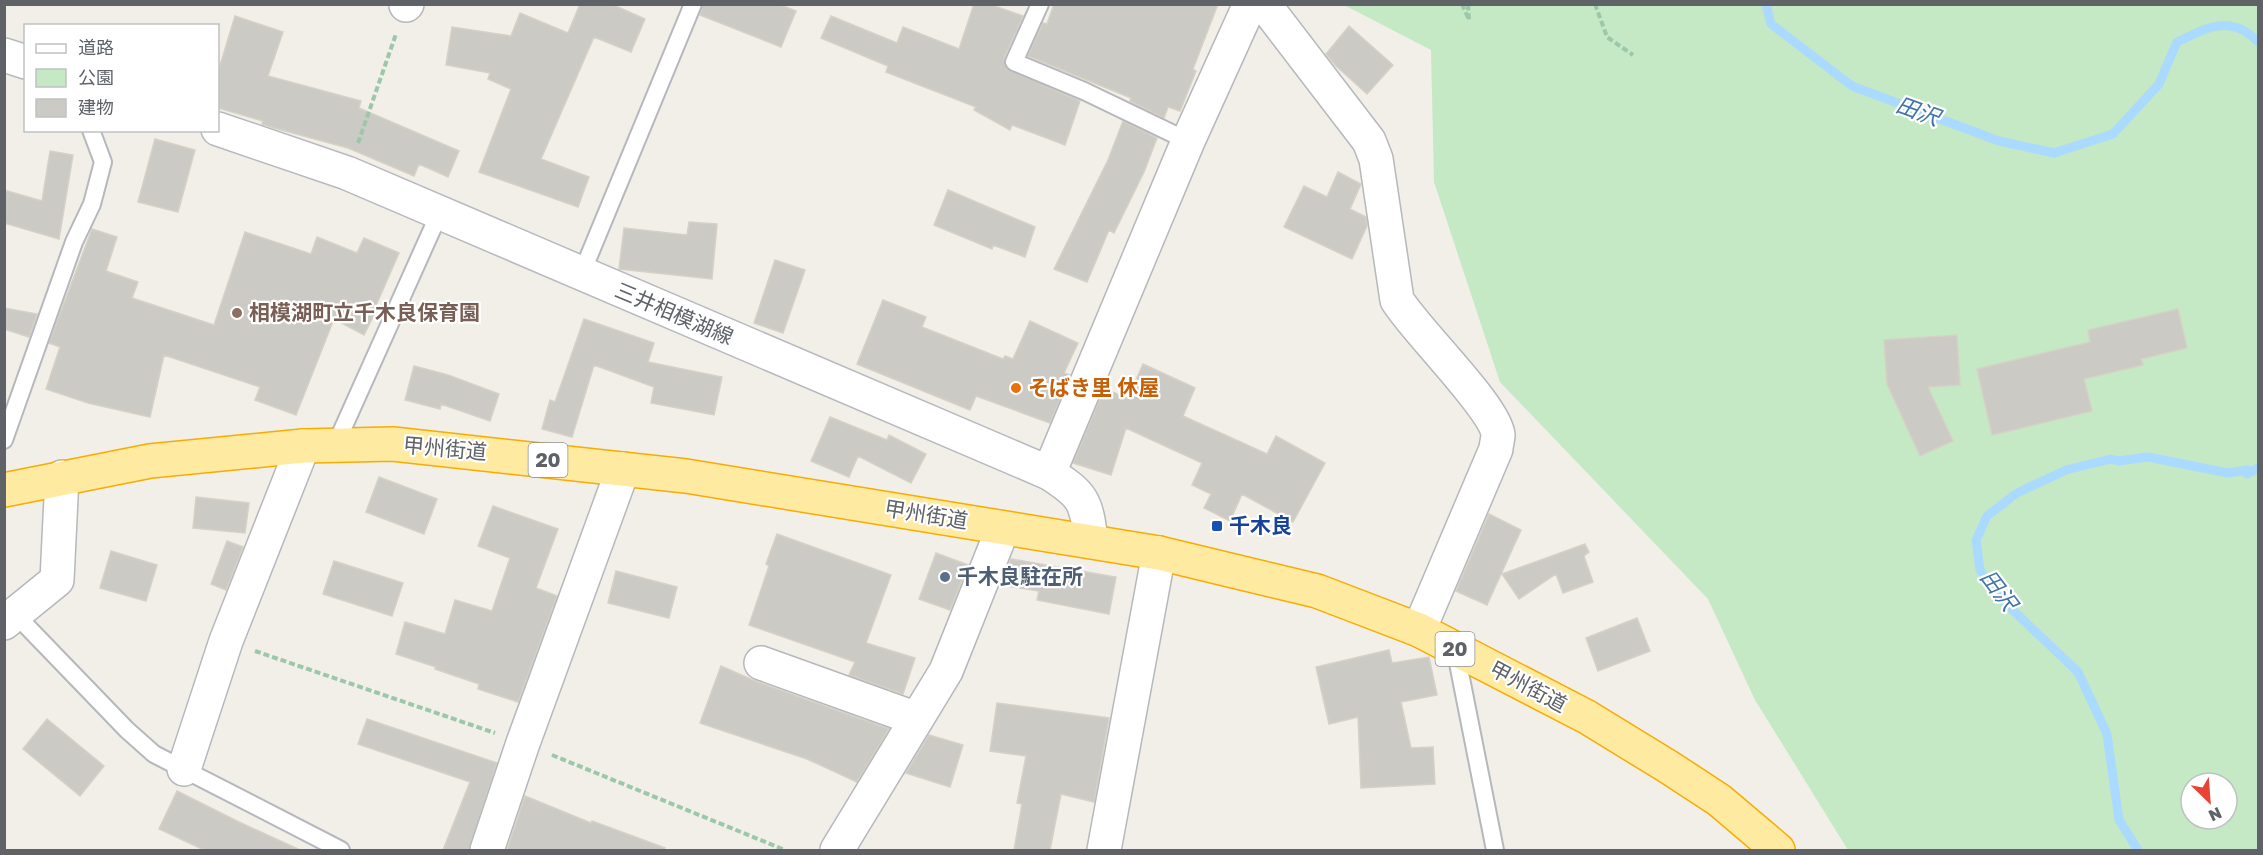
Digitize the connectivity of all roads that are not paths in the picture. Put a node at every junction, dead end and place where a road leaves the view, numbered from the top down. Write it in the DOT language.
graph roads {
  1 [pos="693,4"];
  2 [pos="1040,4"];
  3 [pos="1250,4"];
  4 [pos="1264,4"];
  5 [pos="4,55"];
  6 [pos="24,61"];
  7 [pos="219,129"];
  8 [pos="92,132"];
  9 [pos="1188,141"];
  10 [pos="439,214"];
  11 [pos="580,275"];
  12 [pos="4,440"];
  13 [pos="303,446"];
  14 [pos="335,446"];
  15 [pos="623,469"];
  16 [pos="1049,473"];
  17 [pos="62,477"];
  18 [pos="4,490"];
  19 [pos="1003,528"];
  20 [pos="1091,540"];
  21 [pos="1159,553"];
  22 [pos="10,619"];
  23 [pos="1419,630"];
  24 [pos="1455,648"];
  25 [pos="761,663"];
  26 [pos="917,719"];
  27 [pos="184,769"];
  28 [pos="341,850"];
  29 [pos="487,850"];
  30 [pos="837,850"];
  31 [pos="1104,850"];
  32 [pos="1495,850"];
  33 [pos="1778,850"];
  1 -- 11 [label="lane"];
  2 -- 9 [label="lane"];
  3 -- 9 [label="street"];
  4 -- 23 [label="street"];
  5 -- 6 [label="street"];
  7 -- 10 [label="street, 三井相模湖線"];
  8 -- 12 [label="lane"];
  9 -- 16 [label="street"];
  10 -- 11 [label="street, 三井相模湖線"];
  10 -- 14 [label="lane"];
  11 -- 16 [label="street, 三井相模湖線"];
  13 -- 14 [label="highway, 甲州街道 / 20"];
  13 -- 17 [label="highway, 甲州街道 / 20"];
  13 -- 27 [label="street"];
  14 -- 15 [label="highway, 甲州街道 / 20"];
  15 -- 19 [label="highway, 甲州街道 / 20"];
  15 -- 29 [label="street"];
  16 -- 20 [label="street, 三井相模湖線"];
  17 -- 18 [label="highway, 甲州街道 / 20"];
  17 -- 22 [label="street"];
  19 -- 20 [label="highway, 甲州街道 / 20"];
  19 -- 26 [label="street"];
  20 -- 21 [label="highway, 甲州街道 / 20"];
  21 -- 23 [label="highway, 甲州街道 / 20"];
  21 -- 31 [label="street"];
  22 -- 27 [label="lane"];
  23 -- 24 [label="highway, 甲州街道 / 20"];
  24 -- 32 [label="lane"];
  24 -- 33 [label="highway, 甲州街道 / 20"];
  25 -- 26 [label="street"];
  26 -- 30 [label="street"];
  27 -- 28 [label="lane"];
}
